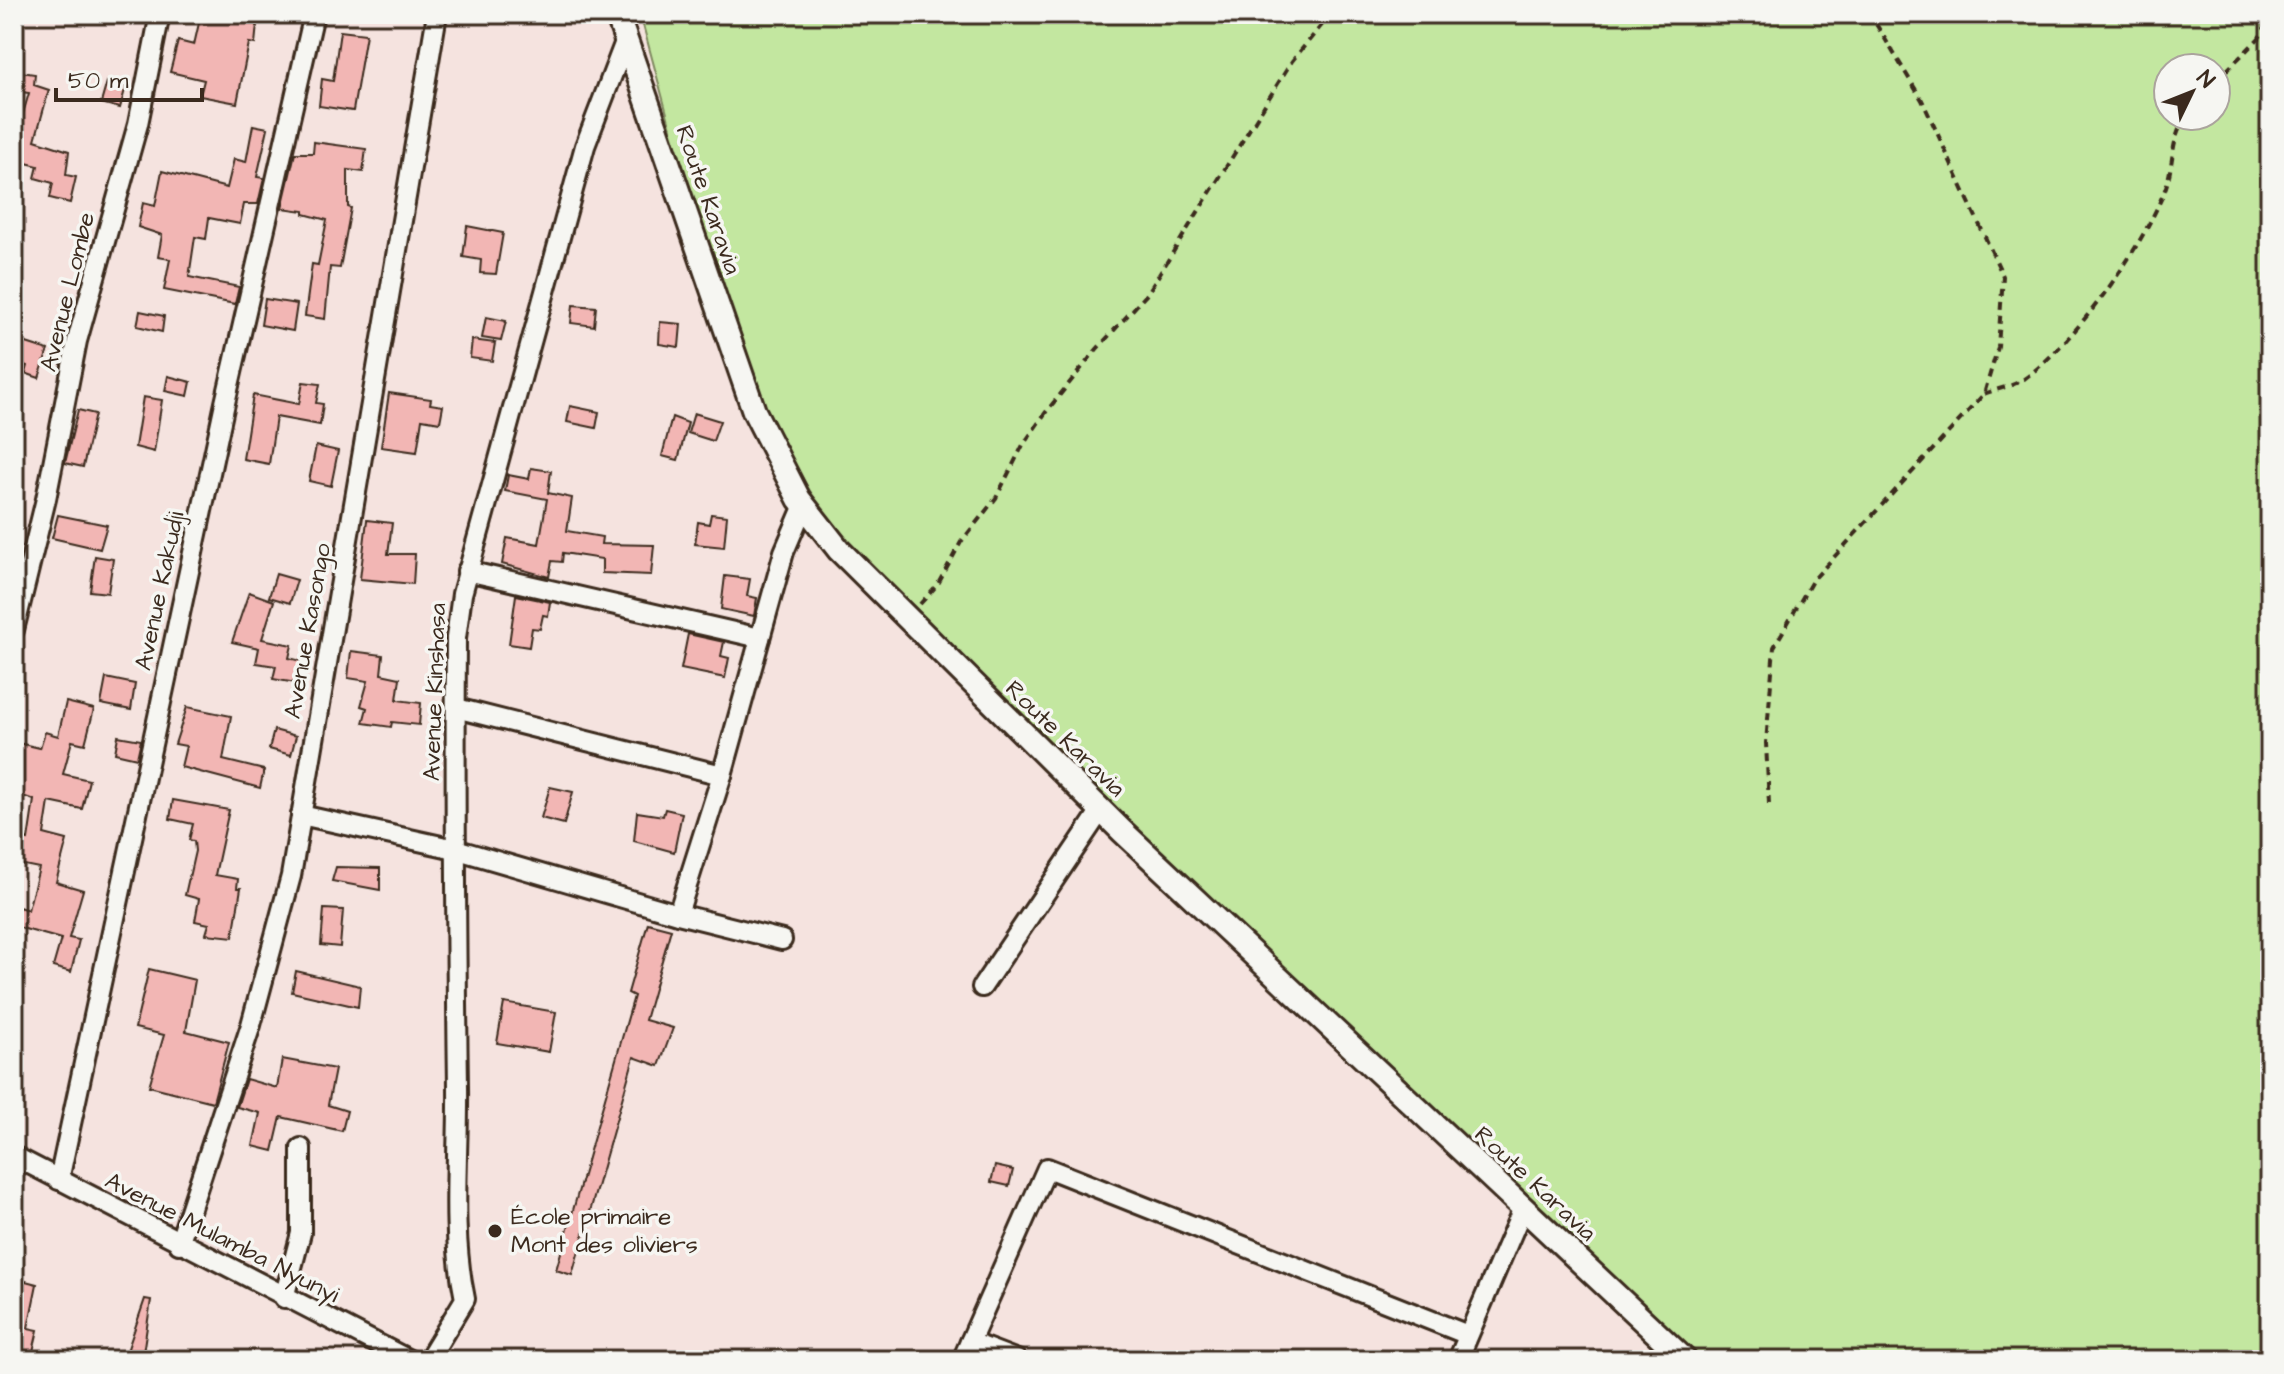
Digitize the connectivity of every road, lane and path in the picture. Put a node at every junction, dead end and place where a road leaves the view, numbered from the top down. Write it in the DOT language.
graph roads {
  1 [pos="160,14"];
  2 [pos="314,14"];
  3 [pos="437,14"];
  4 [pos="617,14"];
  5 [pos="1331,14"];
  6 [pos="1870,14"];
  7 [pos="2270,19"];
  8 [pos="626,39"];
  9 [pos="2232,65"];
  10 [pos="2176,132"];
  11 [pos="1984,394"];
  12 [pos="804,505"];
  13 [pos="467,571"];
  14 [pos="906,620"];
  15 [pos="14,630"];
  16 [pos="760,638"];
  17 [pos="456,708"];
  18 [pos="722,775"];
  19 [pos="1769,804"];
  20 [pos="1101,810"];
  21 [pos="301,815"];
  22 [pos="455,849"];
  23 [pos="678,914"];
  24 [pos="782,940"];
  25 [pos="982,987"];
  26 [pos="301,1148"];
  27 [pos="14,1156"];
  28 [pos="59,1180"];
  29 [pos="1523,1208"];
  30 [pos="179,1244"];
  31 [pos="284,1298"];
  32 [pos="1468,1335"];
  33 [pos="970,1342"];
  34 [pos="409,1360"];
  35 [pos="428,1360"];
  36 [pos="962,1360"];
  37 [pos="1017,1360"];
  38 [pos="1458,1360"];
  39 [pos="1685,1360"];
  1 -- 15 [label="street, Avenue Lombe"];
  2 -- 28 [label="street, Avenue Kakudji"];
  3 -- 21 [label="street, Avenue Kasongo"];
  4 -- 8 [label="street, Route Karavia"];
  5 -- 14 [label="path"];
  6 -- 11 [label="path"];
  7 -- 9 [label="path"];
  8 -- 12 [label="street, Route Karavia"];
  8 -- 13 [label="street, Avenue Kinshasa"];
  10 -- 11 [label="path"];
  11 -- 19 [label="path"];
  12 -- 14 [label="street, Route Karavia"];
  12 -- 16 [label="street"];
  13 -- 16 [label="street"];
  13 -- 17 [label="street, Avenue Kinshasa"];
  14 -- 20 [label="street, Route Karavia"];
  16 -- 18 [label="street"];
  17 -- 18 [label="street"];
  17 -- 22 [label="street, Avenue Kinshasa"];
  18 -- 23 [label="street"];
  20 -- 25 [label="street"];
  20 -- 29 [label="street, Route Karavia"];
  21 -- 22 [label="street"];
  21 -- 30 [label="street, Avenue Kasongo"];
  22 -- 23 [label="street"];
  22 -- 35 [label="street, Avenue Kinshasa"];
  23 -- 24 [label="street"];
  26 -- 31 [label="street"];
  27 -- 28 [label="street, Avenue Mulamba Nyunyi"];
  28 -- 30 [label="street, Avenue Mulamba Nyunyi"];
  29 -- 32 [label="street"];
  29 -- 39 [label="street, Route Karavia"];
  30 -- 31 [label="street, Avenue Mulamba Nyunyi"];
  31 -- 34 [label="street, Avenue Mulamba Nyunyi"];
  32 -- 33 [label="street"];
  32 -- 38 [label="street"];
  33 -- 36 [label="street"];
  33 -- 37 [label="street"];
}
